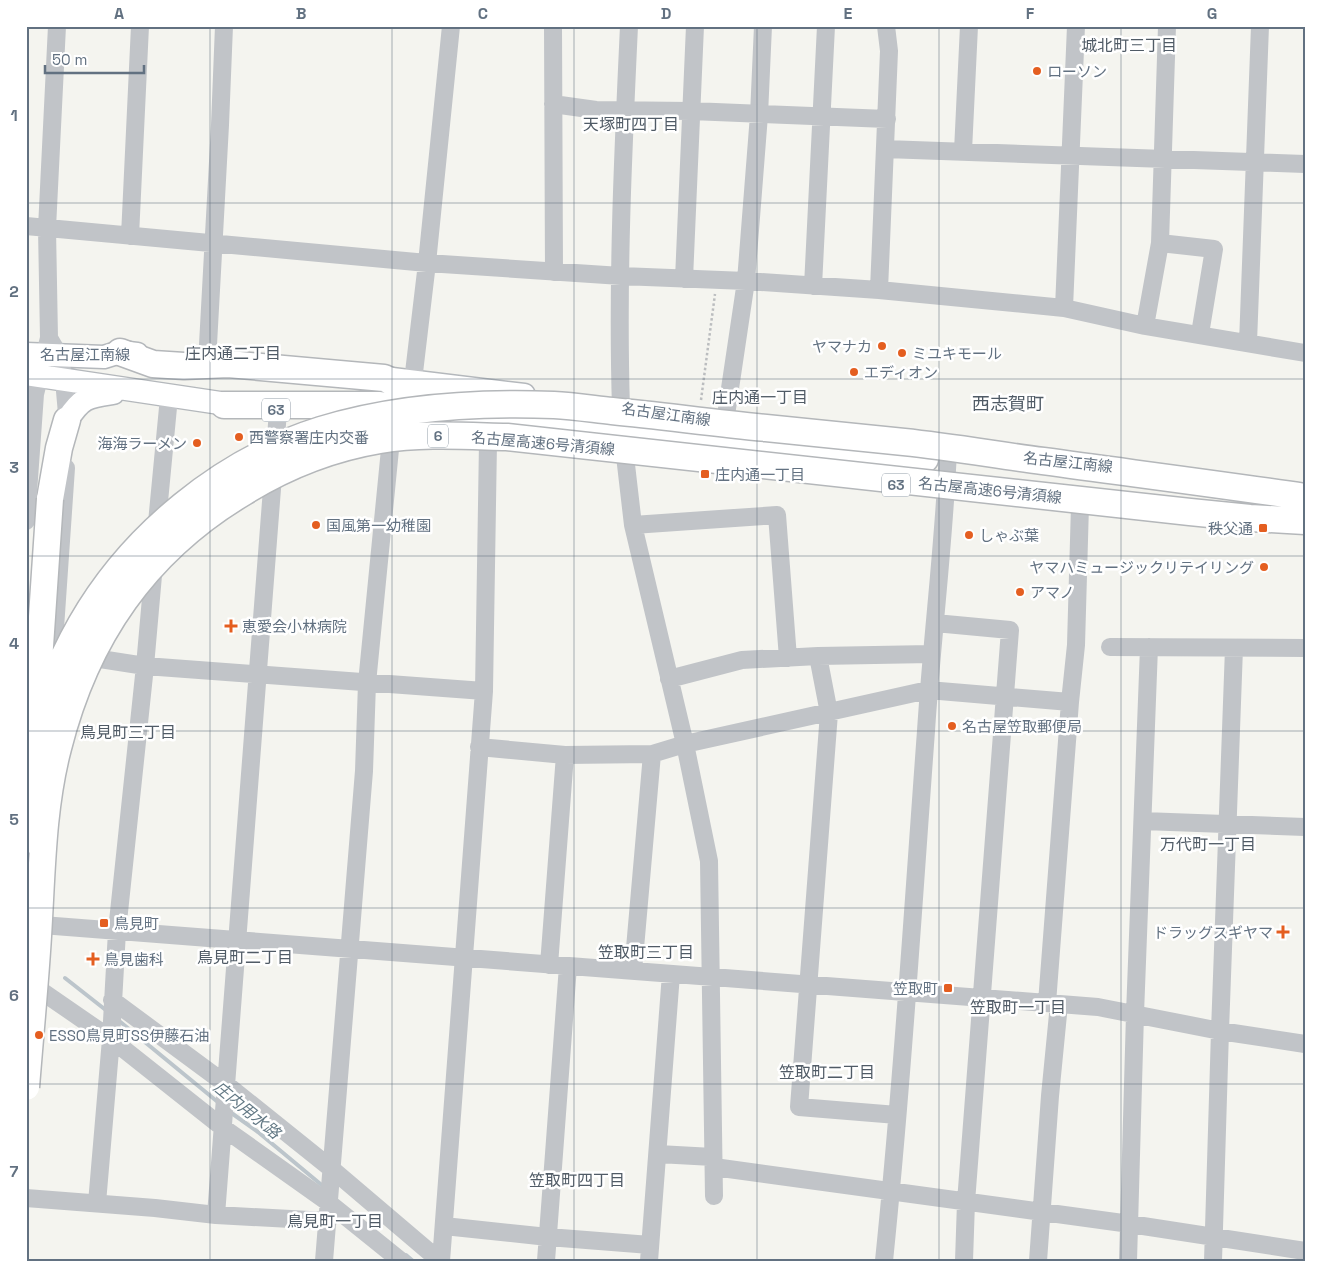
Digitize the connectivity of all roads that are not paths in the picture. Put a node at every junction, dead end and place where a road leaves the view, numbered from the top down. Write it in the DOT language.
graph roads {
  1 [pos="57,26"];
  2 [pos="140,26"];
  3 [pos="224,26"];
  4 [pos="451,26"];
  5 [pos="553,26"];
  6 [pos="628,26"];
  7 [pos="695,26"];
  8 [pos="764,26"];
  9 [pos="826,26"];
  10 [pos="886,26"];
  11 [pos="969,26"];
  12 [pos="1076,26"];
  13 [pos="1167,26"];
  14 [pos="1260,26"];
  15 [pos="553,104"];
  16 [pos="624,110"];
  17 [pos="691,112"];
  18 [pos="759,115"];
  19 [pos="822,116"];
  20 [pos="886,119"];
  21 [pos="885,149"];
  22 [pos="963,151"];
  23 [pos="1070,156"];
  24 [pos="1162,159"];
  25 [pos="1255,162"];
  26 [pos="1305,164"];
  27 [pos="26,226"];
  28 [pos="47,228"];
  29 [pos="130,236"];
  30 [pos="1160,243"];
  31 [pos="214,244"];
  32 [pos="427,263"];
  33 [pos="554,272"];
  34 [pos="621,276"];
  35 [pos="684,279"];
  36 [pos="746,281"];
  37 [pos="813,286"];
  38 [pos="879,290"];
  39 [pos="1064,308"];
  40 [pos="1145,326"];
  41 [pos="1200,334"];
  42 [pos="1248,343"];
  43 [pos="45,350"];
  44 [pos="120,352"];
  45 [pos="1305,353"];
  46 [pos="207,363"];
  47 [pos="33,375"];
  48 [pos="64,380"];
  49 [pos="414,381"];
  50 [pos="128,390"];
  51 [pos="169,397"];
  52 [pos="224,404"];
  53 [pos="621,408"];
  54 [pos="278,411"];
  55 [pos="529,418"];
  56 [pos="67,420"];
  57 [pos="725,422"];
  58 [pos="393,423"];
  59 [pos="488,442"];
  60 [pos="948,450"];
  61 [pos="625,456"];
  62 [pos="946,491"];
  63 [pos="1305,492"];
  64 [pos="1305,497"];
  65 [pos="1305,501"];
  66 [pos="1080,505"];
  67 [pos="1305,520"];
  68 [pos="26,521"];
  69 [pos="633,525"];
  70 [pos="1305,525"];
  71 [pos="935,624"];
  72 [pos="1110,647"];
  73 [pos="1149,647"];
  74 [pos="1234,648"];
  75 [pos="1305,648"];
  76 [pos="26,650"];
  77 [pos="54,652"];
  78 [pos="931,654"];
  79 [pos="818,656"];
  80 [pos="788,658"];
  81 [pos="145,666"];
  82 [pos="259,674"];
  83 [pos="669,679"];
  84 [pos="367,682"];
  85 [pos="928,690"];
  86 [pos="484,691"];
  87 [pos="1004,696"];
  88 [pos="1070,702"];
  89 [pos="829,713"];
  90 [pos="685,744"];
  91 [pos="479,747"];
  92 [pos="652,754"];
  93 [pos="565,755"];
  94 [pos="26,768"];
  95 [pos="1143,821"];
  96 [pos="1228,824"];
  97 [pos="1305,827"];
  98 [pos="26,853"];
  99 [pos="31,924"];
  100 [pos="117,931"];
  101 [pos="236,940"];
  102 [pos="349,949"];
  103 [pos="463,958"];
  104 [pos="549,965"];
  105 [pos="568,966"];
  106 [pos="633,971"];
  107 [pos="671,974"];
  108 [pos="711,977"];
  109 [pos="809,985"];
  110 [pos="34,986"];
  111 [pos="906,992"];
  112 [pos="982,998"];
  113 [pos="112,1000"];
  114 [pos="1053,1004"];
  115 [pos="1135,1014"];
  116 [pos="1220,1031"];
  117 [pos="111,1039"];
  118 [pos="1305,1044"];
  119 [pos="227,1085"];
  120 [pos="26,1086"];
  121 [pos="26,1096"];
  122 [pos="897,1114"];
  123 [pos="222,1128"];
  124 [pos="658,1154"];
  125 [pos="714,1162"];
  126 [pos="333,1170"];
  127 [pos="891,1191"];
  128 [pos="714,1196"];
  129 [pos="26,1198"];
  130 [pos="966,1202"];
  131 [pos="97,1203"];
  132 [pos="329,1203"];
  133 [pos="1042,1211"];
  134 [pos="216,1215"];
  135 [pos="328,1221"];
  136 [pos="1130,1224"];
  137 [pos="444,1226"];
  138 [pos="548,1237"];
  139 [pos="1214,1237"];
  140 [pos="1305,1251"];
  141 [pos="650,1253"];
  142 [pos="324,1261"];
  143 [pos="402,1261"];
  144 [pos="440,1261"];
  145 [pos="546,1261"];
  146 [pos="884,1261"];
  147 [pos="964,1261"];
  148 [pos="1038,1261"];
  149 [pos="1128,1261"];
  150 [pos="1213,1261"];
  1 -- 28 [label="street"];
  2 -- 29 [label="street"];
  3 -- 31 [label="street"];
  4 -- 32 [label="street"];
  5 -- 15 [label="street"];
  6 -- 16 [label="street"];
  7 -- 17 [label="street"];
  8 -- 18 [label="street"];
  9 -- 19 [label="street"];
  10 -- 20 [label="street"];
  11 -- 22 [label="street"];
  12 -- 23 [label="street"];
  13 -- 24 [label="street"];
  14 -- 25 [label="street"];
  15 -- 16 [label="street"];
  15 -- 33 [label="street"];
  16 -- 17 [label="street"];
  16 -- 34 [label="street"];
  17 -- 18 [label="street"];
  17 -- 35 [label="street"];
  18 -- 19 [label="street"];
  18 -- 36 [label="street"];
  19 -- 20 [label="street"];
  19 -- 37 [label="street"];
  20 -- 21 [label="street"];
  21 -- 22 [label="street"];
  21 -- 38 [label="street"];
  22 -- 23 [label="street"];
  23 -- 24 [label="street"];
  23 -- 39 [label="street"];
  24 -- 25 [label="street"];
  24 -- 30 [label="street"];
  25 -- 26 [label="street"];
  25 -- 42 [label="street"];
  27 -- 28 [label="street"];
  28 -- 29 [label="street"];
  28 -- 43 [label="street"];
  29 -- 31 [label="street"];
  30 -- 40 [label="street"];
  30 -- 41 [label="street"];
  31 -- 32 [label="street"];
  31 -- 46 [label="street"];
  32 -- 33 [label="street"];
  32 -- 49 [label="street"];
  33 -- 34 [label="street"];
  34 -- 35 [label="street"];
  34 -- 53 [label="street"];
  35 -- 36 [label="street"];
  36 -- 37 [label="street"];
  36 -- 57 [label="street"];
  37 -- 38 [label="street"];
  38 -- 39 [label="street"];
  39 -- 40 [label="street"];
  40 -- 41 [label="street"];
  41 -- 42 [label="street"];
  42 -- 45 [label="street"];
  43 -- 44 [label="main road, 名古屋江南線"];
  43 -- 47 [label="street"];
  43 -- 48 [label="street"];
  44 -- 46 [label="main road, 名古屋江南線"];
  44 -- 55 [label="highway"];
  46 -- 49 [label="main road, 名古屋江南線"];
  47 -- 48 [label="main road, 名古屋江南線 / 63"];
  47 -- 68 [label="street"];
  48 -- 50 [label="main road, 名古屋江南線 / 63"];
  48 -- 56 [label="street"];
  49 -- 53 [label="main road, 名古屋江南線"];
  50 -- 51 [label="main road, 名古屋江南線 / 63"];
  50 -- 56 [label="main road"];
  51 -- 52 [label="main road, 名古屋江南線 / 63"];
  51 -- 81 [label="street"];
  52 -- 54 [label="main road, 名古屋江南線 / 63"];
  52 -- 55 [label="highway"];
  53 -- 57 [label="main road, 名古屋江南線"];
  54 -- 58 [label="main road, 名古屋江南線 / 63"];
  54 -- 82 [label="street"];
  55 -- 65 [label="highway"];
  55 -- 67 [label="highway, bridge"];
  56 -- 77 [label="street"];
  56 -- 98 [label="highway, bridge"];
  57 -- 60 [label="main road, 名古屋江南線"];
  58 -- 59 [label="main road, 名古屋江南線 / 63"];
  58 -- 84 [label="street"];
  59 -- 61 [label="main road, 名古屋江南線 / 63"];
  59 -- 86 [label="street"];
  60 -- 62 [label="street"];
  60 -- 63 [label="main road, 名古屋江南線"];
  61 -- 62 [label="main road, 名古屋江南線 / 63"];
  61 -- 69 [label="street"];
  62 -- 66 [label="main road, 名古屋江南線 / 63"];
  62 -- 71 [label="street"];
  64 -- 94 [label="highway, 名古屋高速6号清須線 / 6, bridge"];
  66 -- 70 [label="main road, 名古屋江南線 / 63"];
  66 -- 88 [label="street"];
  67 -- 110 [label="highway, 名古屋高速6号清須線 / 6, bridge"];
  69 -- 80 [label="street"];
  69 -- 83 [label="street"];
  71 -- 78 [label="street"];
  71 -- 87 [label="street"];
  72 -- 73 [label="street"];
  73 -- 74 [label="street"];
  73 -- 95 [label="street"];
  74 -- 75 [label="street"];
  74 -- 96 [label="street"];
  76 -- 77 [label="street"];
  77 -- 81 [label="street"];
  77 -- 99 [label="street"];
  78 -- 79 [label="street"];
  78 -- 85 [label="street"];
  79 -- 80 [label="street"];
  79 -- 89 [label="street"];
  80 -- 83 [label="street"];
  81 -- 82 [label="street"];
  81 -- 100 [label="street"];
  82 -- 84 [label="street"];
  82 -- 101 [label="street"];
  83 -- 90 [label="street"];
  84 -- 86 [label="street"];
  84 -- 102 [label="street"];
  85 -- 87 [label="street"];
  85 -- 89 [label="street"];
  85 -- 111 [label="street"];
  86 -- 91 [label="street"];
  87 -- 88 [label="street"];
  87 -- 112 [label="street"];
  88 -- 114 [label="street"];
  89 -- 90 [label="street"];
  89 -- 109 [label="street"];
  90 -- 92 [label="street"];
  90 -- 108 [label="street"];
  91 -- 93 [label="street"];
  91 -- 103 [label="street"];
  92 -- 93 [label="street"];
  92 -- 106 [label="street"];
  93 -- 104 [label="street"];
  95 -- 96 [label="street"];
  95 -- 115 [label="street"];
  96 -- 97 [label="street"];
  96 -- 116 [label="street"];
  99 -- 100 [label="street"];
  99 -- 110 [label="street"];
  100 -- 101 [label="street"];
  100 -- 113 [label="street"];
  101 -- 102 [label="street"];
  101 -- 119 [label="street"];
  102 -- 103 [label="street"];
  102 -- 126 [label="street"];
  103 -- 104 [label="street"];
  103 -- 137 [label="street"];
  104 -- 105 [label="street"];
  105 -- 106 [label="street"];
  105 -- 138 [label="street"];
  106 -- 107 [label="street"];
  107 -- 108 [label="street"];
  107 -- 124 [label="street"];
  108 -- 109 [label="street"];
  108 -- 125 [label="street"];
  109 -- 111 [label="street"];
  109 -- 122 [label="street"];
  110 -- 117 [label="street"];
  110 -- 120 [label="highway, 名古屋高速6号清須線 / 6, bridge"];
  110 -- 121 [label="street"];
  111 -- 112 [label="street"];
  111 -- 122 [label="street"];
  112 -- 114 [label="street"];
  112 -- 130 [label="street"];
  113 -- 117 [label="street"];
  113 -- 119 [label="street"];
  114 -- 115 [label="street"];
  114 -- 133 [label="street"];
  115 -- 116 [label="street"];
  115 -- 136 [label="street"];
  116 -- 118 [label="street"];
  116 -- 139 [label="street"];
  117 -- 123 [label="street"];
  117 -- 131 [label="street"];
  119 -- 123 [label="street"];
  119 -- 126 [label="street"];
  122 -- 127 [label="street"];
  123 -- 132 [label="street"];
  123 -- 134 [label="street"];
  124 -- 125 [label="street"];
  124 -- 141 [label="street"];
  125 -- 127 [label="street"];
  125 -- 128 [label="street"];
  126 -- 132 [label="street"];
  126 -- 144 [label="street"];
  127 -- 130 [label="street"];
  127 -- 146 [label="street"];
  129 -- 131 [label="street"];
  130 -- 133 [label="street"];
  130 -- 147 [label="street"];
  131 -- 134 [label="street"];
  132 -- 135 [label="street"];
  132 -- 143 [label="street"];
  133 -- 136 [label="street"];
  133 -- 148 [label="street"];
  134 -- 135 [label="street"];
  135 -- 142 [label="street"];
  136 -- 139 [label="street"];
  136 -- 149 [label="street"];
  137 -- 138 [label="street"];
  137 -- 144 [label="street"];
  138 -- 141 [label="street"];
  138 -- 145 [label="street"];
  139 -- 140 [label="street"];
  139 -- 150 [label="street"];
}
